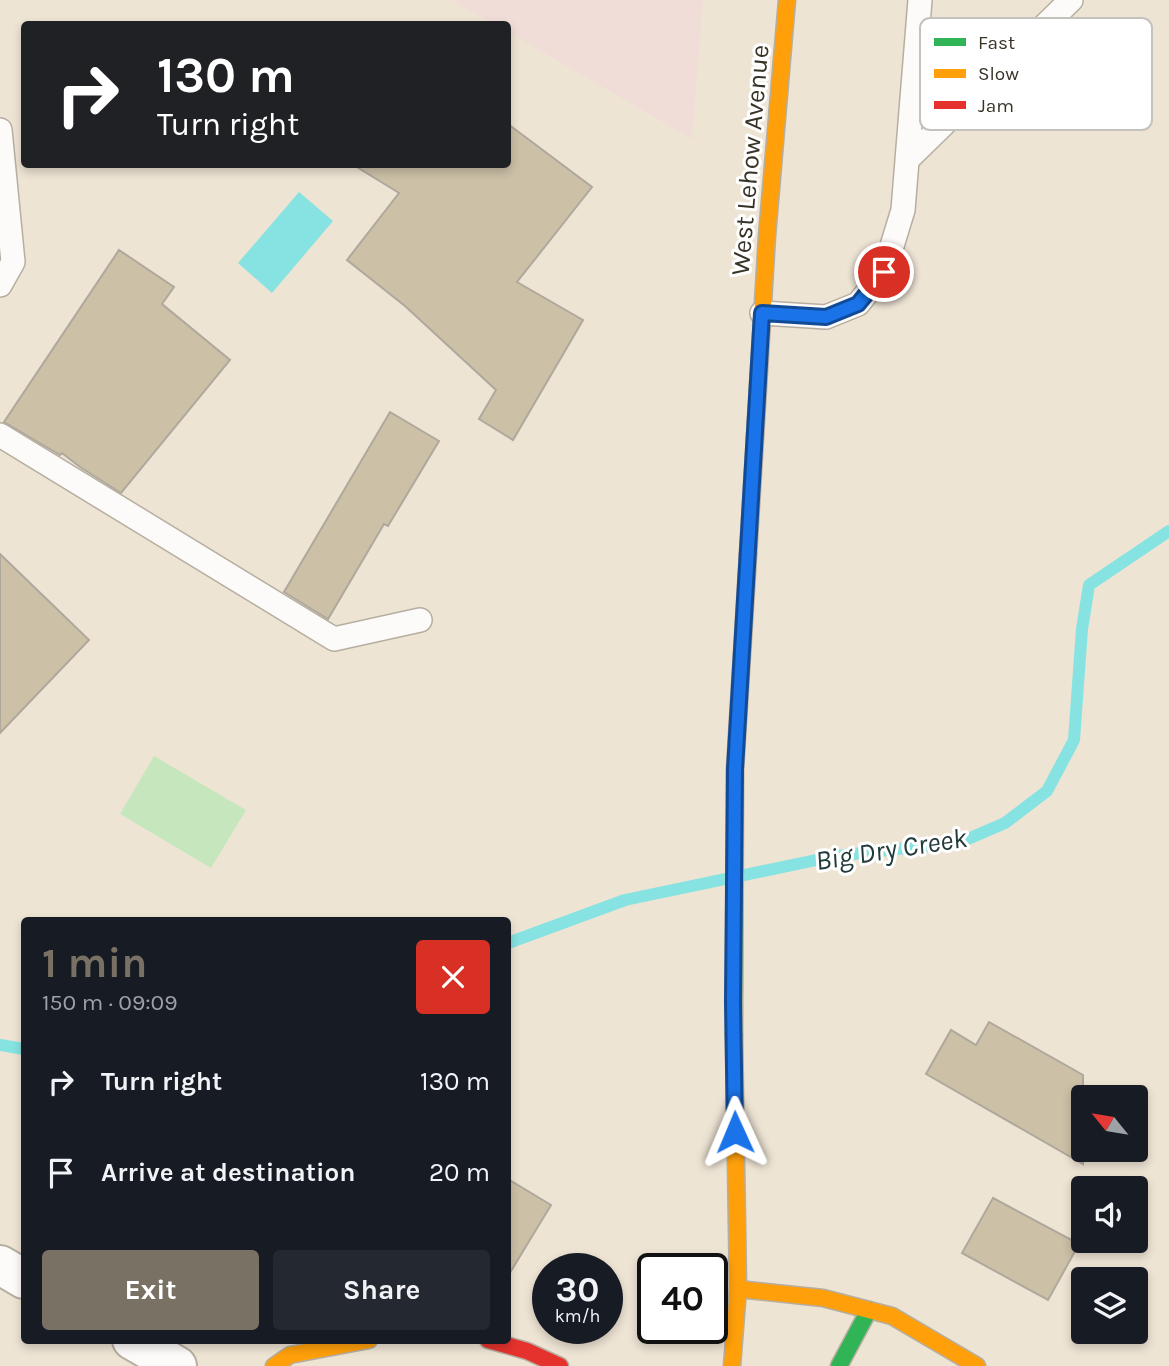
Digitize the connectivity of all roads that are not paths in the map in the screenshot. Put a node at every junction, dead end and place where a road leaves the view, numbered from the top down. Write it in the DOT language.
graph roads {
  1 [pos="787,0"];
  2 [pos="920,0"];
  3 [pos="1071,0"];
  4 [pos="1053,18"];
  5 [pos="0,130"];
  6 [pos="938,130"];
  7 [pos="908,159"];
  8 [pos="0,285"];
  9 [pos="762,313"];
  10 [pos="0,435"];
  11 [pos="420,620"];
  12 [pos="0,1265"];
  13 [pos="21,1277"];
  14 [pos="738,1289"];
  15 [pos="869,1310"];
  16 [pos="139,1344"];
  17 [pos="346,1344"];
  18 [pos="360,1344"];
  19 [pos="502,1344"];
  20 [pos="177,1366"];
  21 [pos="274,1366"];
  22 [pos="351,1366"];
  23 [pos="561,1366"];
  24 [pos="732,1366"];
  25 [pos="839,1366"];
  26 [pos="977,1366"];
  1 -- 9 [label="street, West Lehow Avenue"];
  2 -- 7 [label="lane"];
  3 -- 4 [label="lane"];
  5 -- 8 [label="lane"];
  6 -- 7 [label="lane"];
  7 -- 9 [label="lane"];
  9 -- 14 [label="street, West Lehow Avenue"];
  10 -- 11 [label="lane"];
  12 -- 13 [label="street"];
  14 -- 15 [label="street"];
  14 -- 24 [label="street, West Lehow Avenue"];
  15 -- 25 [label="street"];
  15 -- 26 [label="street"];
  16 -- 20 [label="street"];
  17 -- 21 [label="street"];
  18 -- 22 [label="lane"];
  19 -- 23 [label="street"];
}
